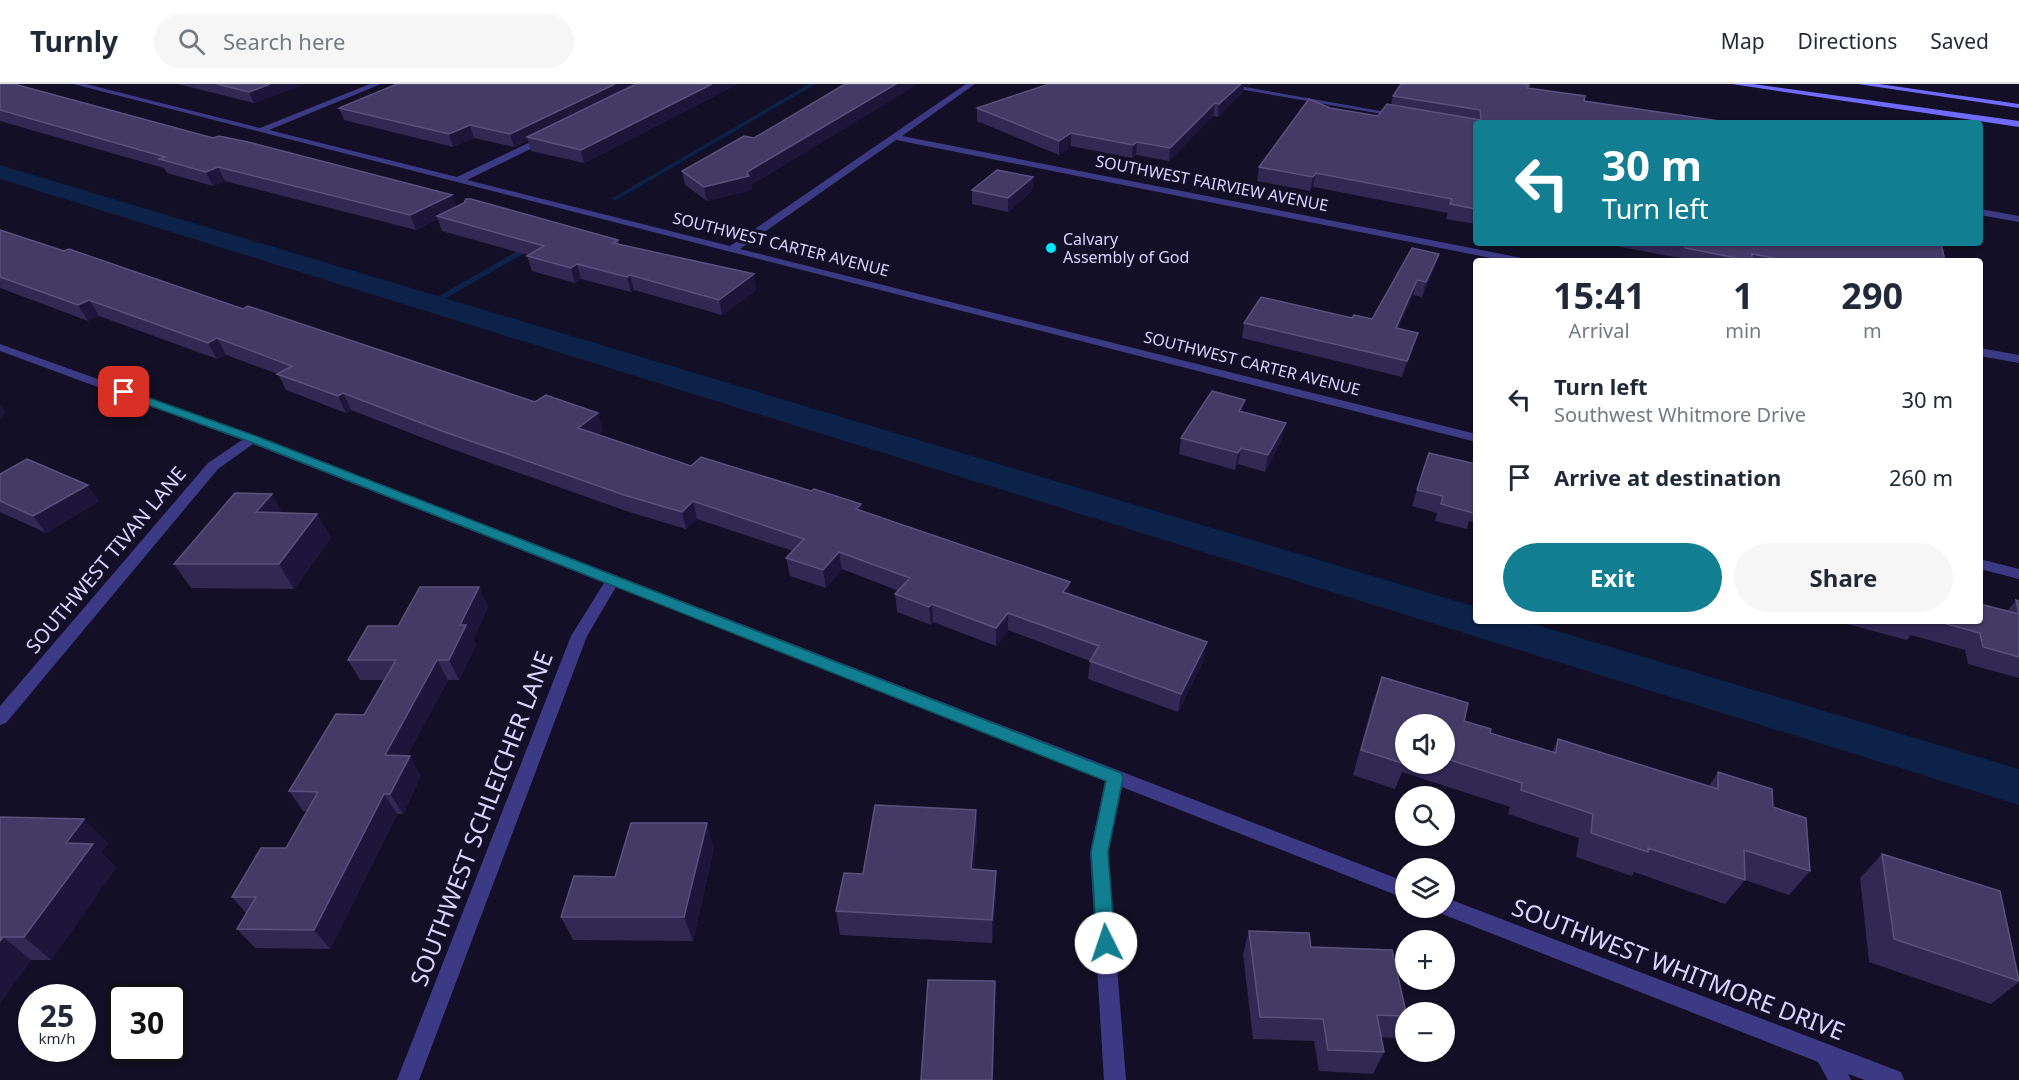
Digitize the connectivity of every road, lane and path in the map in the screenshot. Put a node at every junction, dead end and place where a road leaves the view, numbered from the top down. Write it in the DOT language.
graph roads {
  1 [pos="77,84"];
  2 [pos="377,84"];
  3 [pos="971,84"];
  4 [pos="1214,84"];
  5 [pos="1736,84"];
  6 [pos="1862,84"];
  7 [pos="91,85"];
  8 [pos="2019,106"];
  9 [pos="1408,116"];
  10 [pos="2019,124"];
  11 [pos="262,130"];
  12 [pos="552,135"];
  13 [pos="895,137"];
  14 [pos="459,180"];
  15 [pos="1983,213"];
  16 [pos="2019,219"];
  17 [pos="731,250"];
  18 [pos="1507,258"];
  19 [pos="0,347"];
  20 [pos="1983,353"];
  21 [pos="2019,359"];
  22 [pos="1473,437"];
  23 [pos="252,439"];
  24 [pos="1983,565"];
  25 [pos="2019,574"];
  26 [pos="612,581"];
  27 [pos="0,718"];
  28 [pos="1115,778"];
  29 [pos="1395,887"];
  30 [pos="1455,910"];
  31 [pos="1826,1055"];
  32 [pos="408,1080"];
  33 [pos="1116,1080"];
  34 [pos="1840,1080"];
  35 [pos="1893,1080"];
  1 -- 7 [label="street, SOUTHWEST CARTER AVENUE"];
  2 -- 11 [label="street"];
  3 -- 13 [label="street"];
  4 -- 9 [label="street"];
  5 -- 10 [label="main road"];
  6 -- 8 [label="main road"];
  7 -- 11 [label="street, SOUTHWEST CARTER AVENUE"];
  11 -- 14 [label="street, SOUTHWEST CARTER AVENUE"];
  12 -- 14 [label="street"];
  13 -- 17 [label="street"];
  13 -- 18 [label="street, SOUTHWEST FAIRVIEW AVENUE"];
  14 -- 17 [label="street, SOUTHWEST CARTER AVENUE"];
  15 -- 16 [label="street"];
  17 -- 22 [label="street, SOUTHWEST CARTER AVENUE"];
  19 -- 23 [label="street"];
  20 -- 21 [label="street"];
  23 -- 26 [label="street"];
  23 -- 27 [label="street, SOUTHWEST TIVAN LANE"];
  24 -- 25 [label="street"];
  26 -- 28 [label="street"];
  26 -- 32 [label="street, SOUTHWEST SCHLEICHER LANE"];
  28 -- 29 [label="street"];
  28 -- 33 [label="street"];
  30 -- 31 [label="street, SOUTHWEST WHITMORE DRIVE"];
  31 -- 34 [label="street"];
  31 -- 35 [label="street, SOUTHWEST WHITMORE DRIVE"];
}
